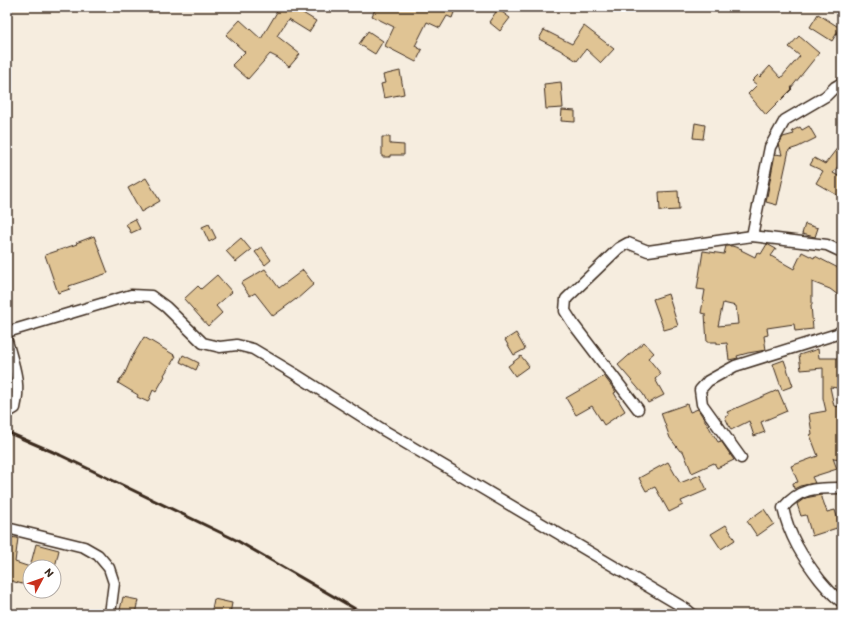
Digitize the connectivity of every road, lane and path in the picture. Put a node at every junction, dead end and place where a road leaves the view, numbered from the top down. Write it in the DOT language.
graph roads {
  1 [pos="842,83"];
  2 [pos="752,236"];
  3 [pos="842,252"];
  4 [pos="7,332"];
  5 [pos="840,334"];
  6 [pos="7,341"];
  7 [pos="638,409"];
  8 [pos="7,410"];
  9 [pos="742,458"];
  10 [pos="842,488"];
  11 [pos="7,528"];
  12 [pos="842,602"];
  13 [pos="110,614"];
  14 [pos="692,614"];
  1 -- 2 [label="street"];
  2 -- 3 [label="street"];
  2 -- 7 [label="street"];
  4 -- 14 [label="street"];
  5 -- 9 [label="street"];
  6 -- 8 [label="street"];
  10 -- 12 [label="street"];
  11 -- 13 [label="street"];
}
